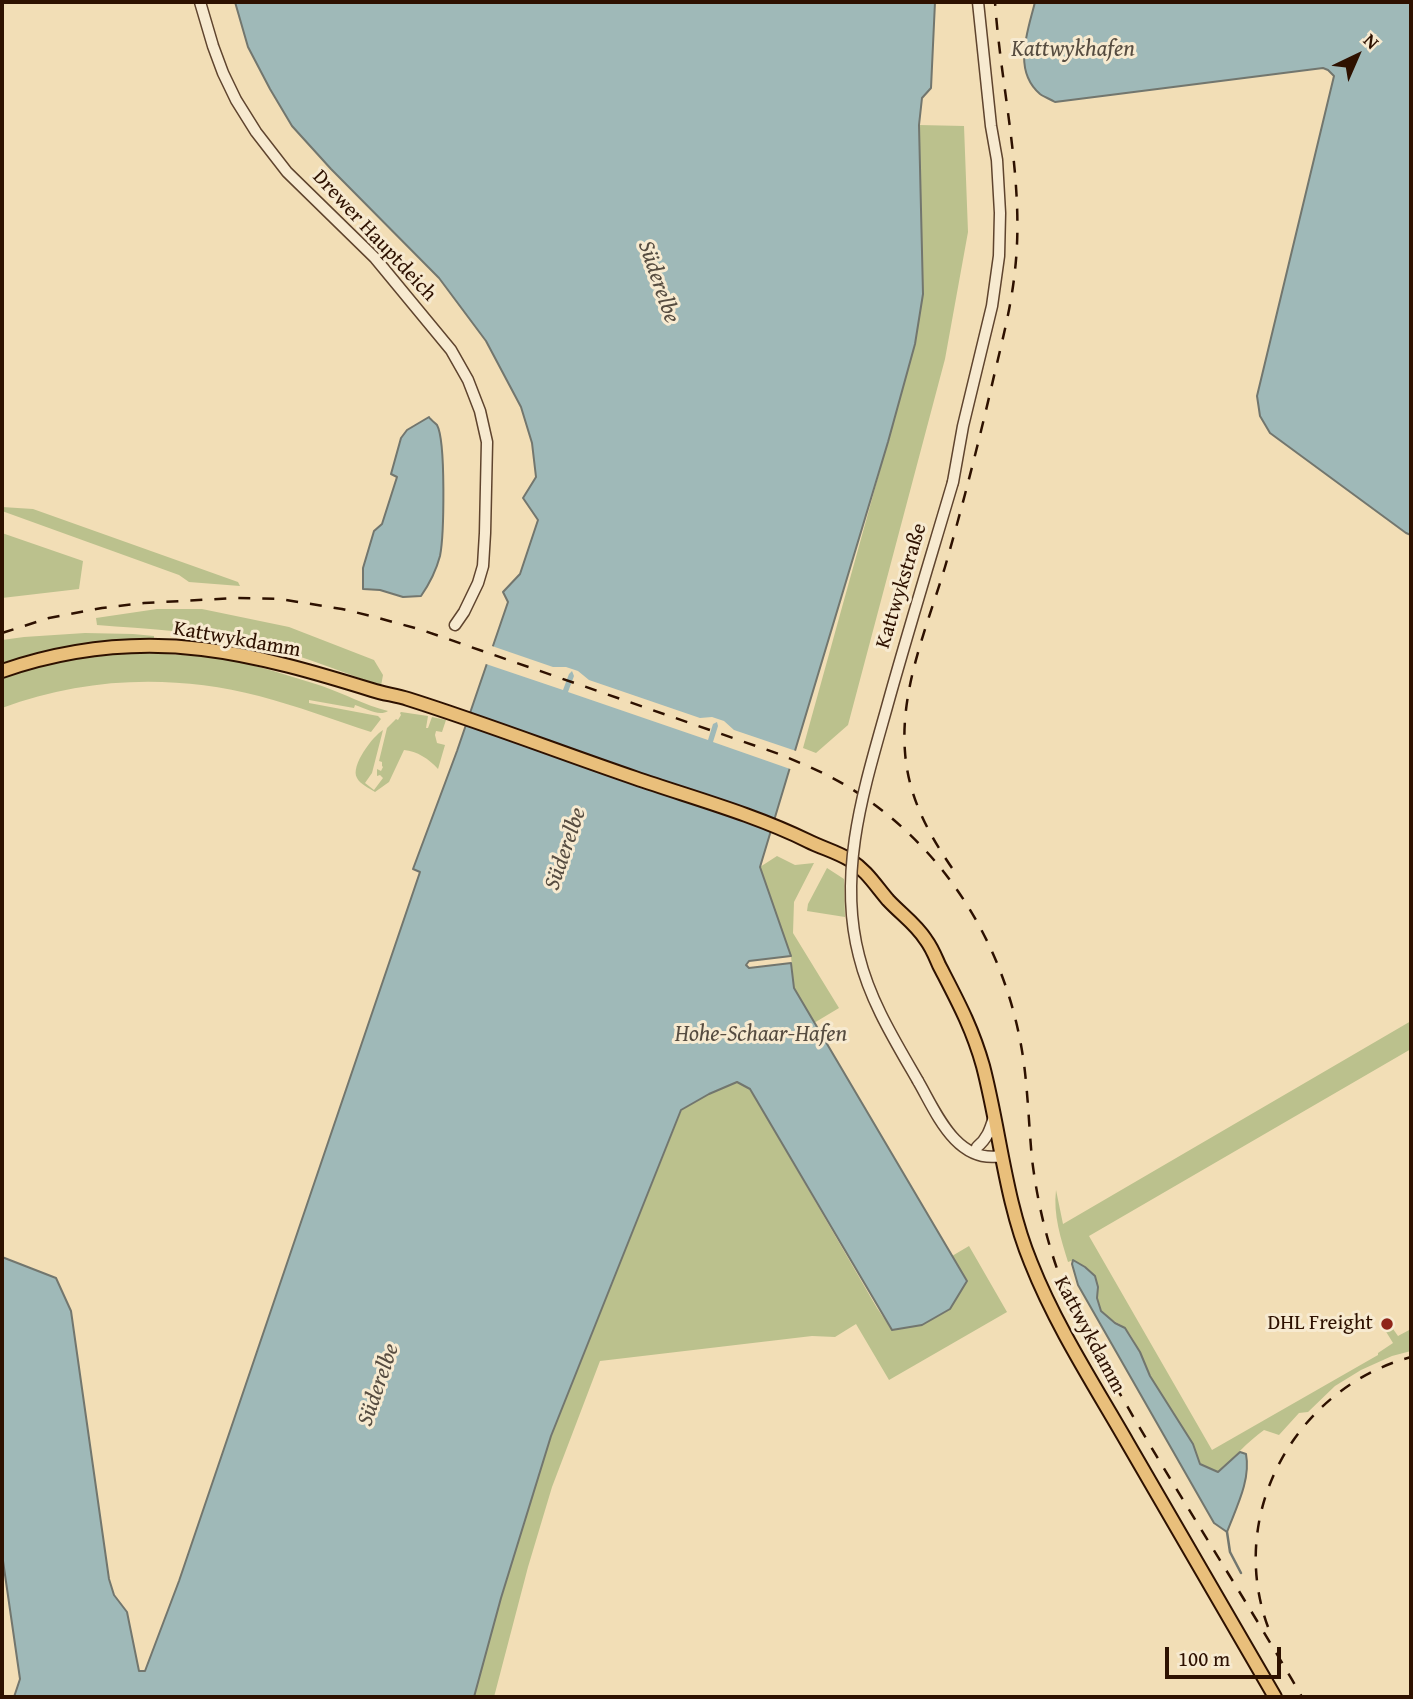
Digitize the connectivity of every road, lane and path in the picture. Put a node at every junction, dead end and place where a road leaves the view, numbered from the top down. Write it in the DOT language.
graph roads {
  1 [pos="200,2"];
  2 [pos="978,2"];
  3 [pos="455,625"];
  4 [pos="2,671"];
  5 [pos="994,1116"];
  6 [pos="973,1149"];
  7 [pos="1001,1156"];
  8 [pos="1275,1697"];
  1 -- 3 [label="street, Drewer Hauptdeich"];
  2 -- 6 [label="street, Kattwykstraße, bridge"];
  4 -- 5 [label="main road, Kattwykdamm"];
  5 -- 6 [label="street"];
  5 -- 7 [label="main road, Kattwykdamm"];
  6 -- 7 [label="street"];
  7 -- 8 [label="main road, Kattwykdamm"];
}
